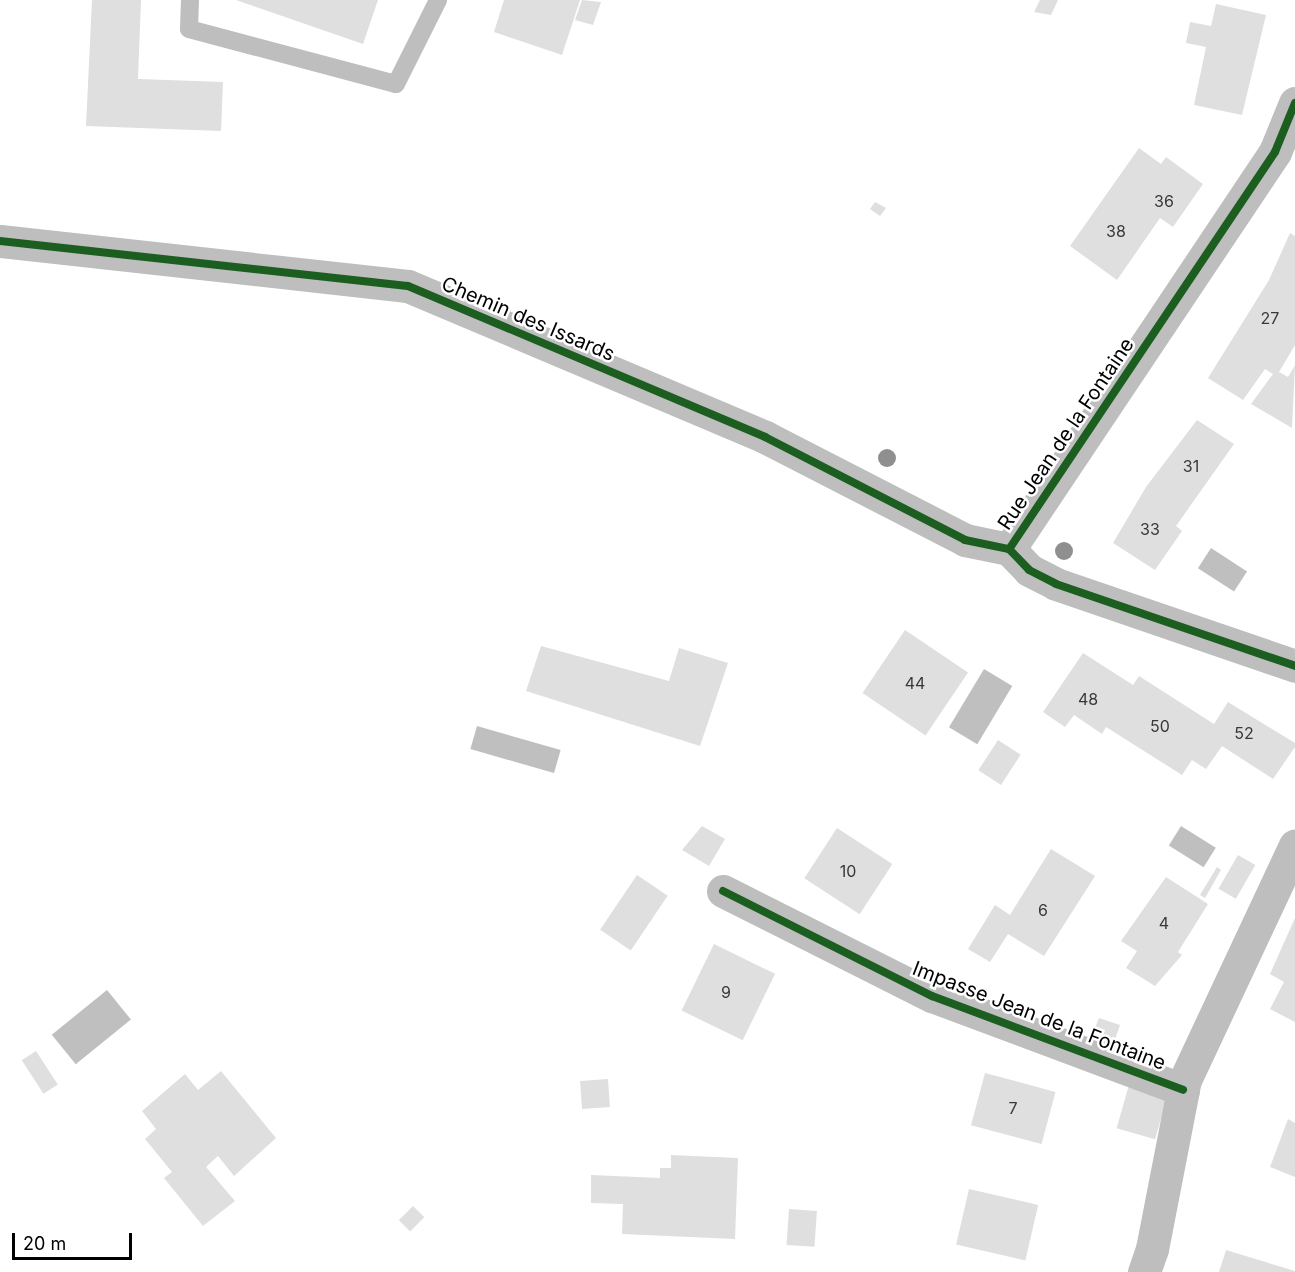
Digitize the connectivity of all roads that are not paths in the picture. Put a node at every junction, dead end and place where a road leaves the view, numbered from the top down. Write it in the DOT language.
graph roads {
  1 [pos="190,0"];
  2 [pos="438,0"];
  3 [pos="1295,103"];
  4 [pos="0,242"];
  5 [pos="1008,549"];
  6 [pos="1295,666"];
  7 [pos="1295,845"];
  8 [pos="723,891"];
  9 [pos="1183,1090"];
  10 [pos="1144,1272"];
  1 -- 2 [label="lane"];
  3 -- 5 [label="street, Rue Jean de la Fontaine"];
  4 -- 5 [label="street, Chemin des Issards"];
  5 -- 6 [label="street, Rue Jean de la Fontaine"];
  7 -- 9 [label="street, Impasse Jean de la Fontaine"];
  8 -- 9 [label="street, Impasse Jean de la Fontaine"];
  9 -- 10 [label="street, Impasse Jean de la Fontaine"];
}
